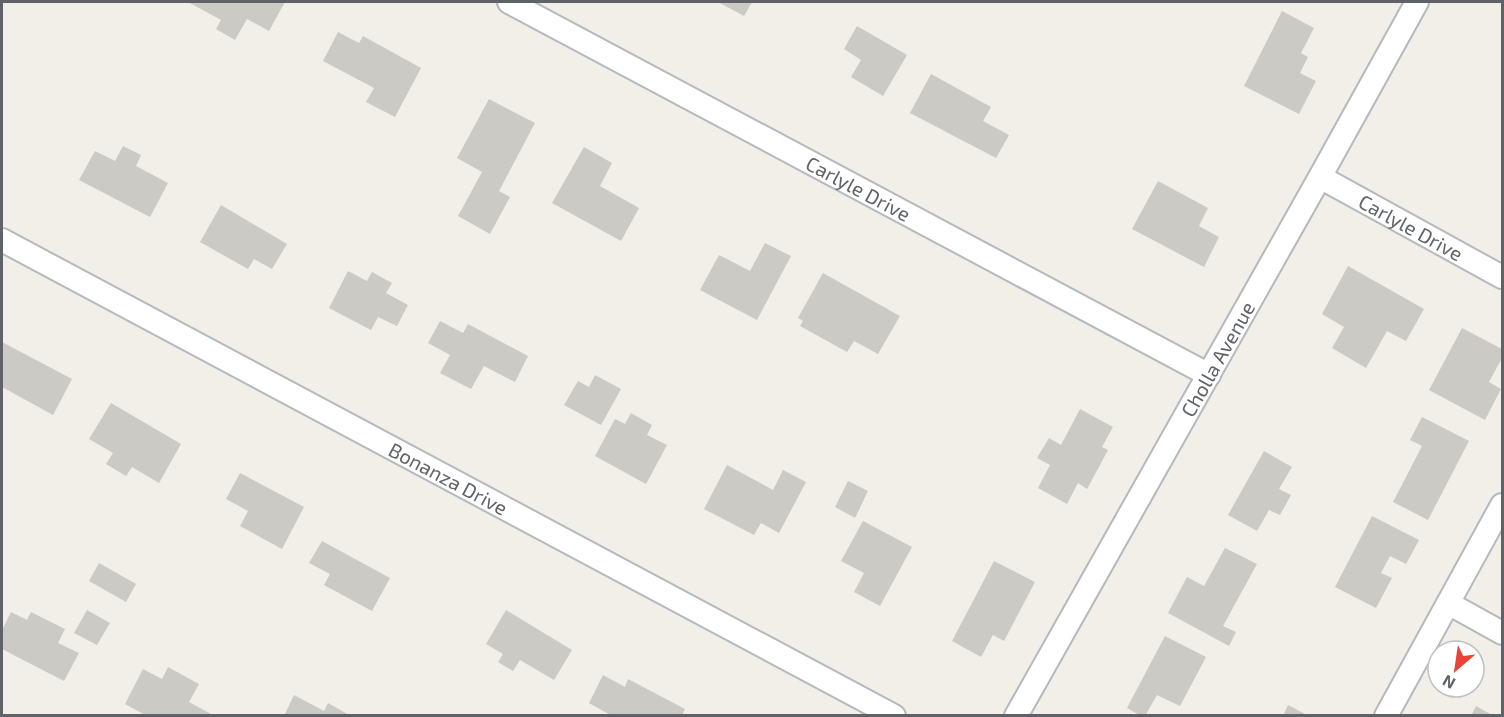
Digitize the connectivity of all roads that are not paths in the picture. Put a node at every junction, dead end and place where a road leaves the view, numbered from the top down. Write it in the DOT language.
graph roads {
  1 [pos="509,2"];
  2 [pos="1416,2"];
  3 [pos="1320,177"];
  4 [pos="2,240"];
  5 [pos="1503,277"];
  6 [pos="1209,375"];
  7 [pos="1503,505"];
  8 [pos="1448,603"];
  9 [pos="1503,633"];
  10 [pos="894,716"];
  11 [pos="1016,716"];
  12 [pos="1386,716"];
  1 -- 6 [label="street, Carlyle Drive"];
  2 -- 3 [label="street, Cholla Avenue"];
  3 -- 5 [label="street, Carlyle Drive"];
  3 -- 6 [label="street, Cholla Avenue"];
  4 -- 10 [label="street, Bonanza Drive"];
  6 -- 11 [label="street, Cholla Avenue"];
  7 -- 8 [label="street"];
  8 -- 9 [label="street"];
  8 -- 12 [label="street"];
}
